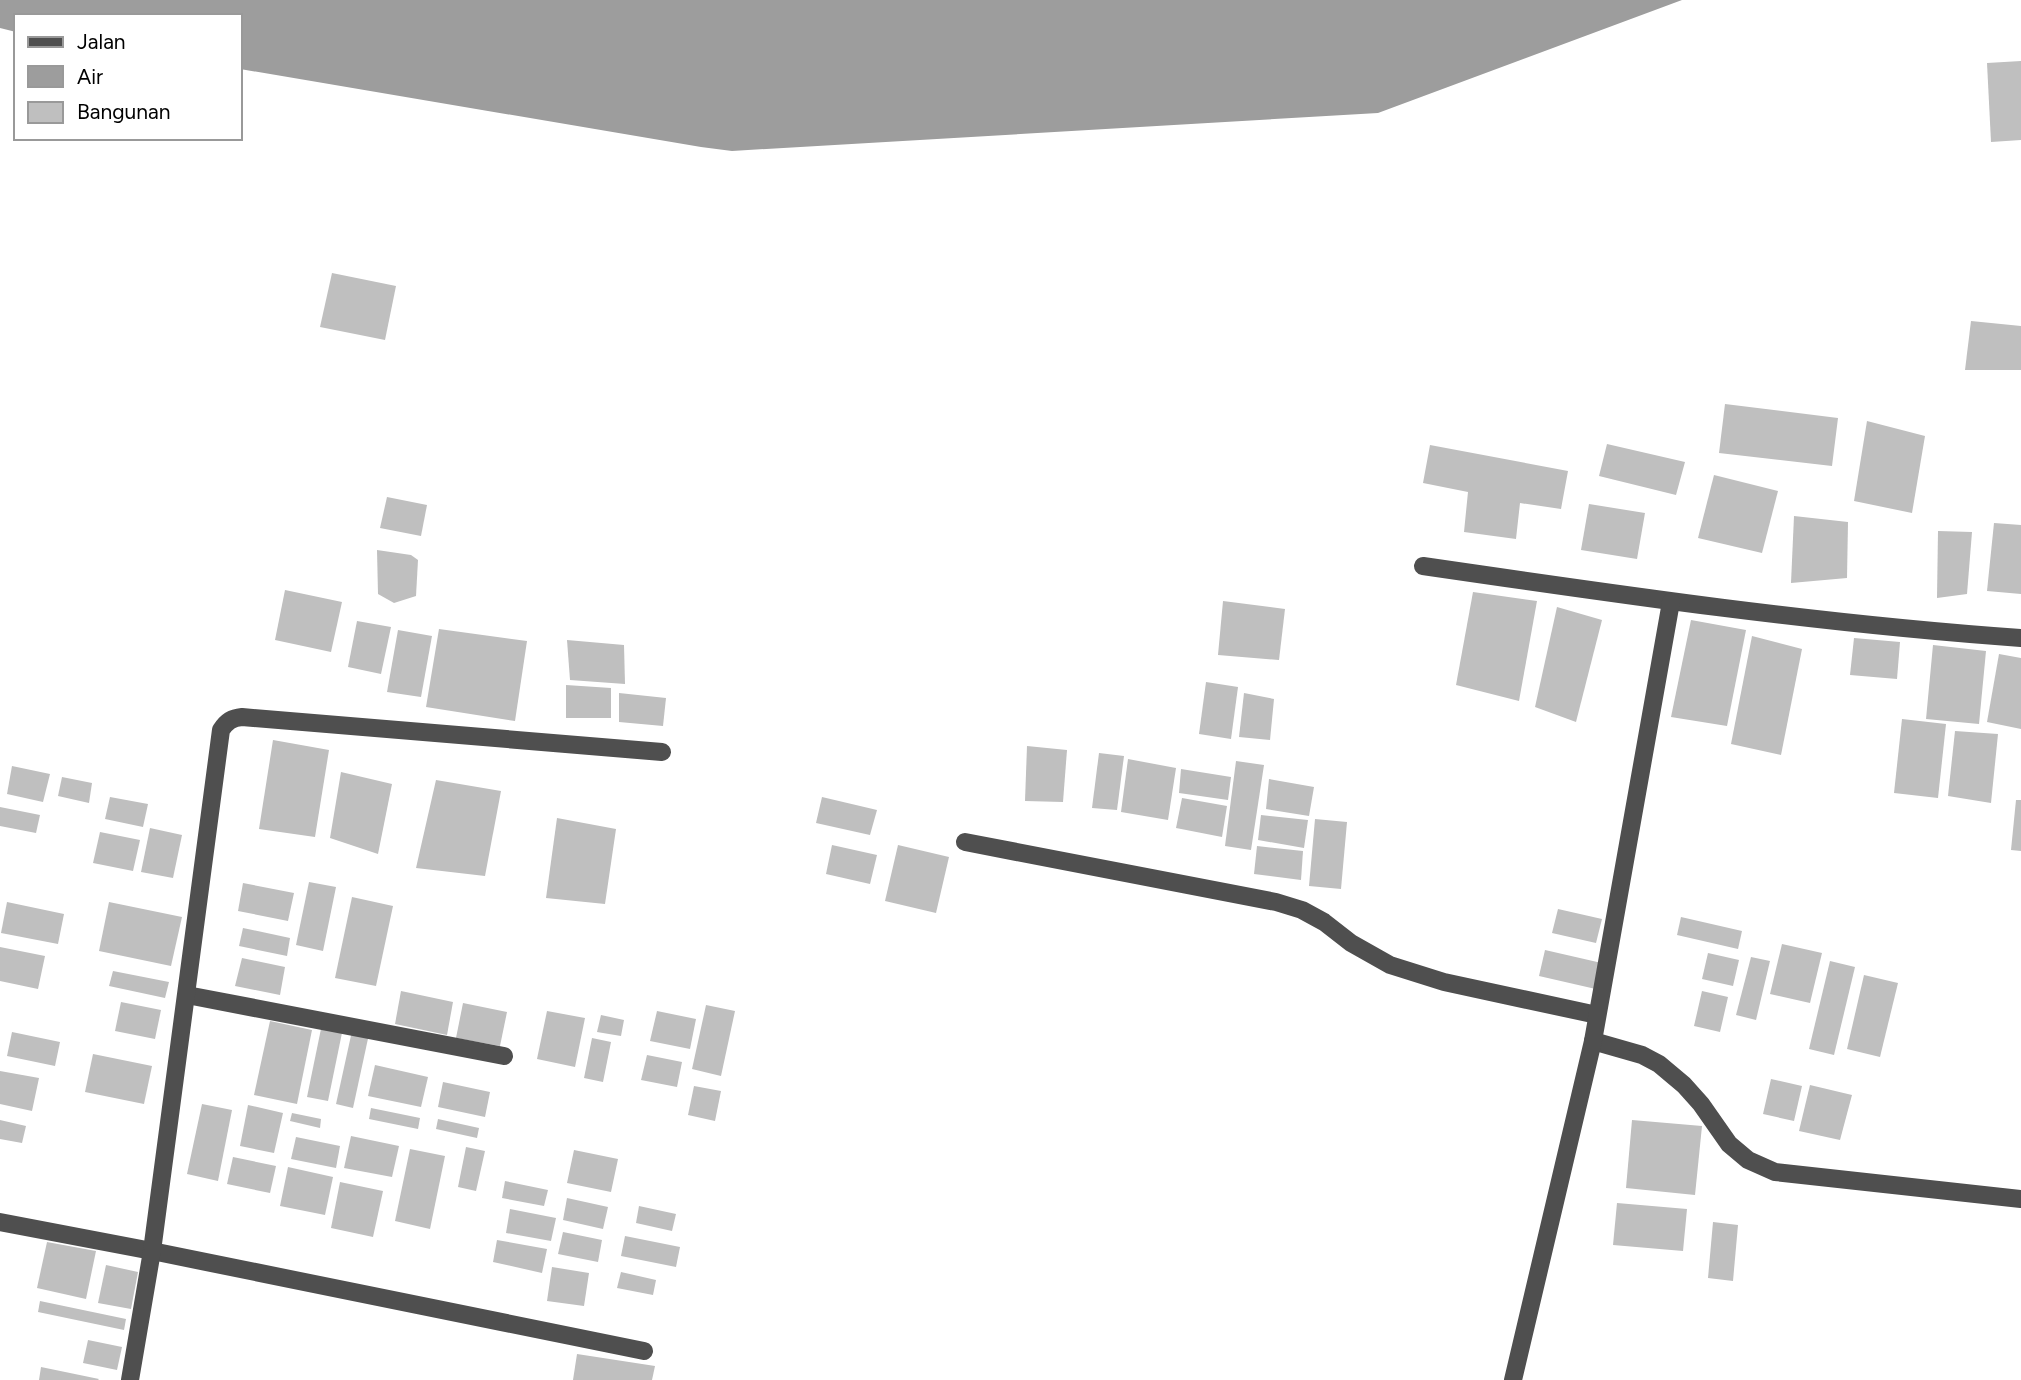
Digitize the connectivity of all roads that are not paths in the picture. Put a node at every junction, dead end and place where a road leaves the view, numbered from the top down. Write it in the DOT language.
graph roads {
  1 [pos="1423,566"];
  2 [pos="1671,602"];
  3 [pos="2021,638"];
  4 [pos="662,752"];
  5 [pos="965,842"];
  6 [pos="187,995"];
  7 [pos="1597,1015"];
  8 [pos="1592,1041"];
  9 [pos="504,1056"];
  10 [pos="2021,1199"];
  11 [pos="0,1222"];
  12 [pos="152,1251"];
  13 [pos="644,1352"];
  14 [pos="130,1380"];
  15 [pos="1513,1380"];
  1 -- 2 [label="street"];
  2 -- 3 [label="street"];
  2 -- 7 [label="street"];
  4 -- 6 [label="street"];
  5 -- 7 [label="street"];
  6 -- 9 [label="street"];
  6 -- 12 [label="street"];
  7 -- 8 [label="street"];
  8 -- 10 [label="street"];
  8 -- 15 [label="street"];
  11 -- 12 [label="street"];
  12 -- 13 [label="street"];
  12 -- 14 [label="street"];
}
